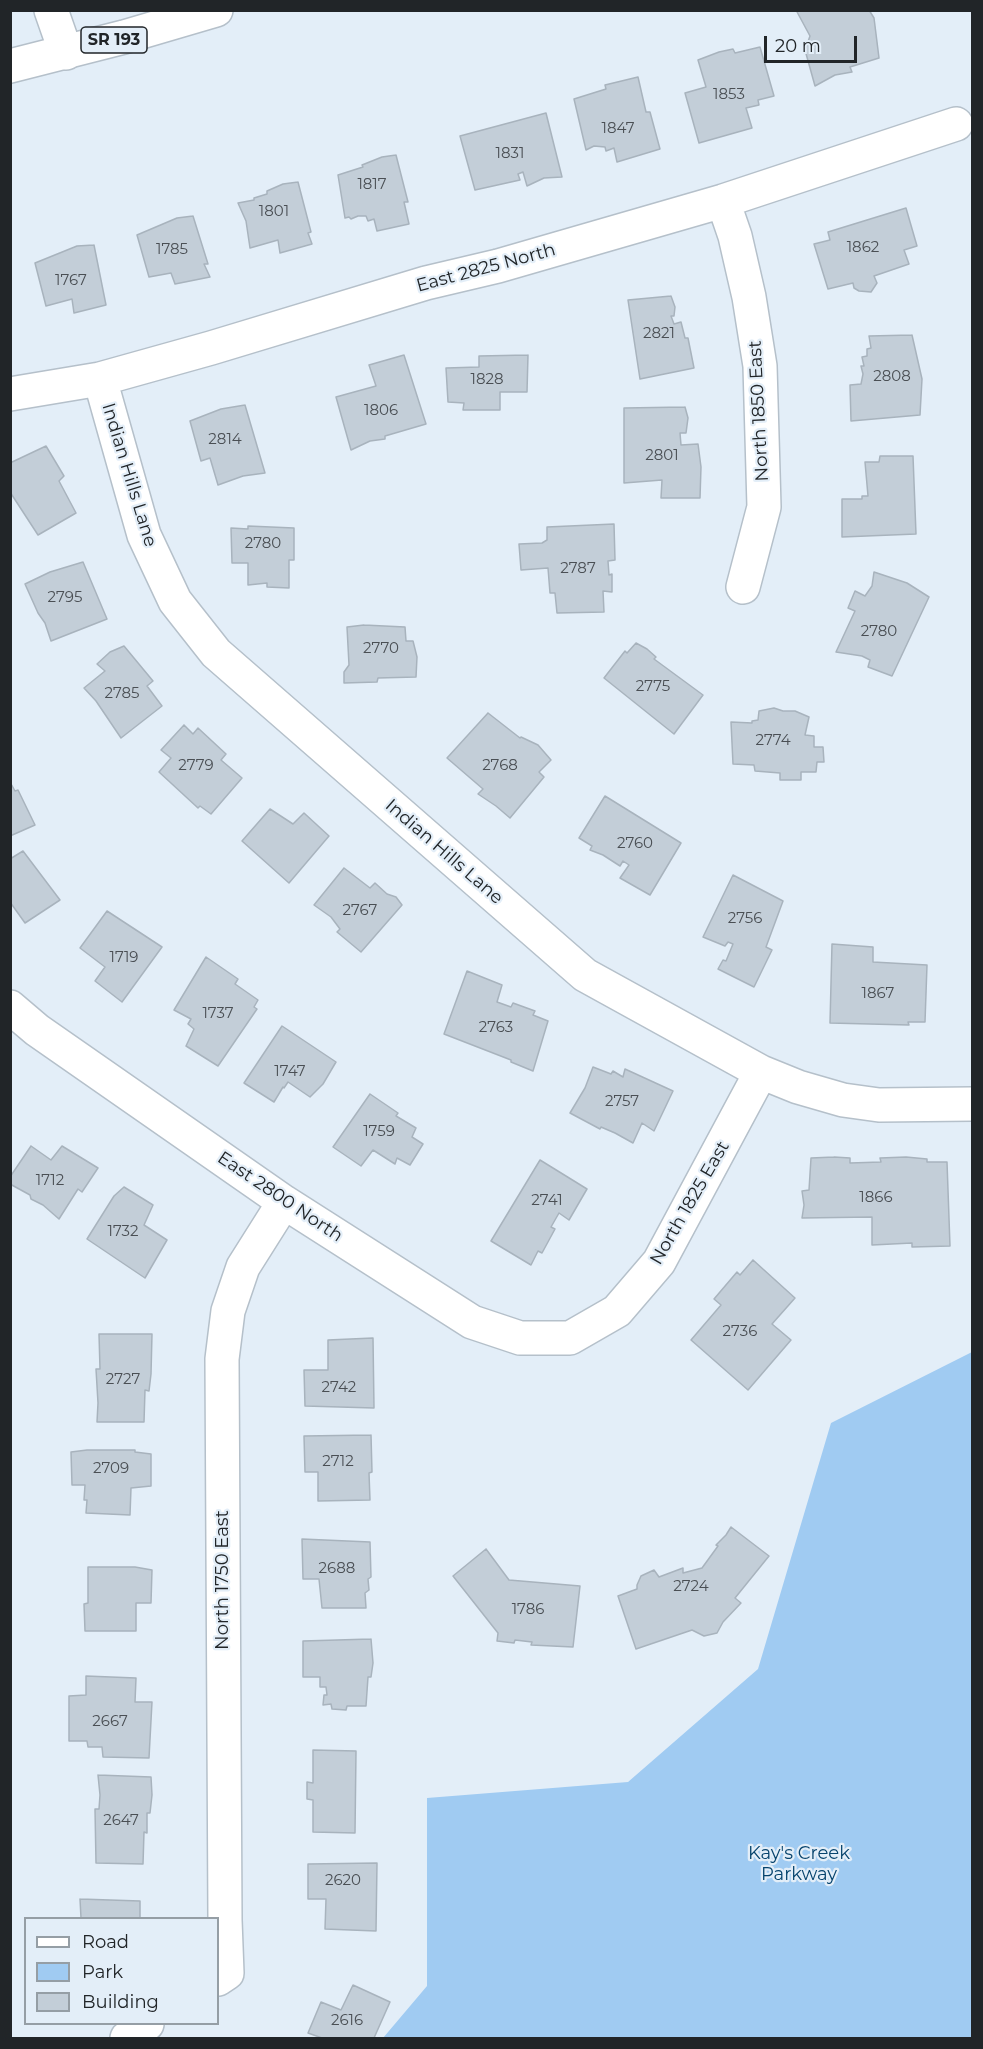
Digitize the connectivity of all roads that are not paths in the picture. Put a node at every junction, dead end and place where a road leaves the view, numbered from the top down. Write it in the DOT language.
graph roads {
  1 [pos="51,10"];
  2 [pos="216,10"];
  3 [pos="66,53"];
  4 [pos="10,66"];
  5 [pos="956,124"];
  6 [pos="723,201"];
  7 [pos="100,379"];
  8 [pos="10,394"];
  9 [pos="743,587"];
  10 [pos="10,1007"];
  11 [pos="761,1072"];
  12 [pos="972,1104"];
  13 [pos="284,1202"];
  14 [pos="570,1338"];
  15 [pos="222,1976"];
  16 [pos="146,2025"];
  17 [pos="127,2038"];
  1 -- 3 [label="street"];
  2 -- 3 [label="street, SR 193"];
  3 -- 4 [label="street, SR 193"];
  5 -- 6 [label="street, East 2825 North"];
  6 -- 7 [label="street, East 2825 North"];
  6 -- 9 [label="street, North 1850 East"];
  7 -- 8 [label="street, East 2825 North"];
  7 -- 11 [label="street, Indian Hills Lane"];
  10 -- 13 [label="street, East 2800 North"];
  11 -- 12 [label="street, Indian Hills Lane"];
  11 -- 14 [label="street, North 1825 East"];
  13 -- 14 [label="street, East 2800 North"];
  13 -- 15 [label="street, North 1750 East"];
  16 -- 17 [label="street"];
}
